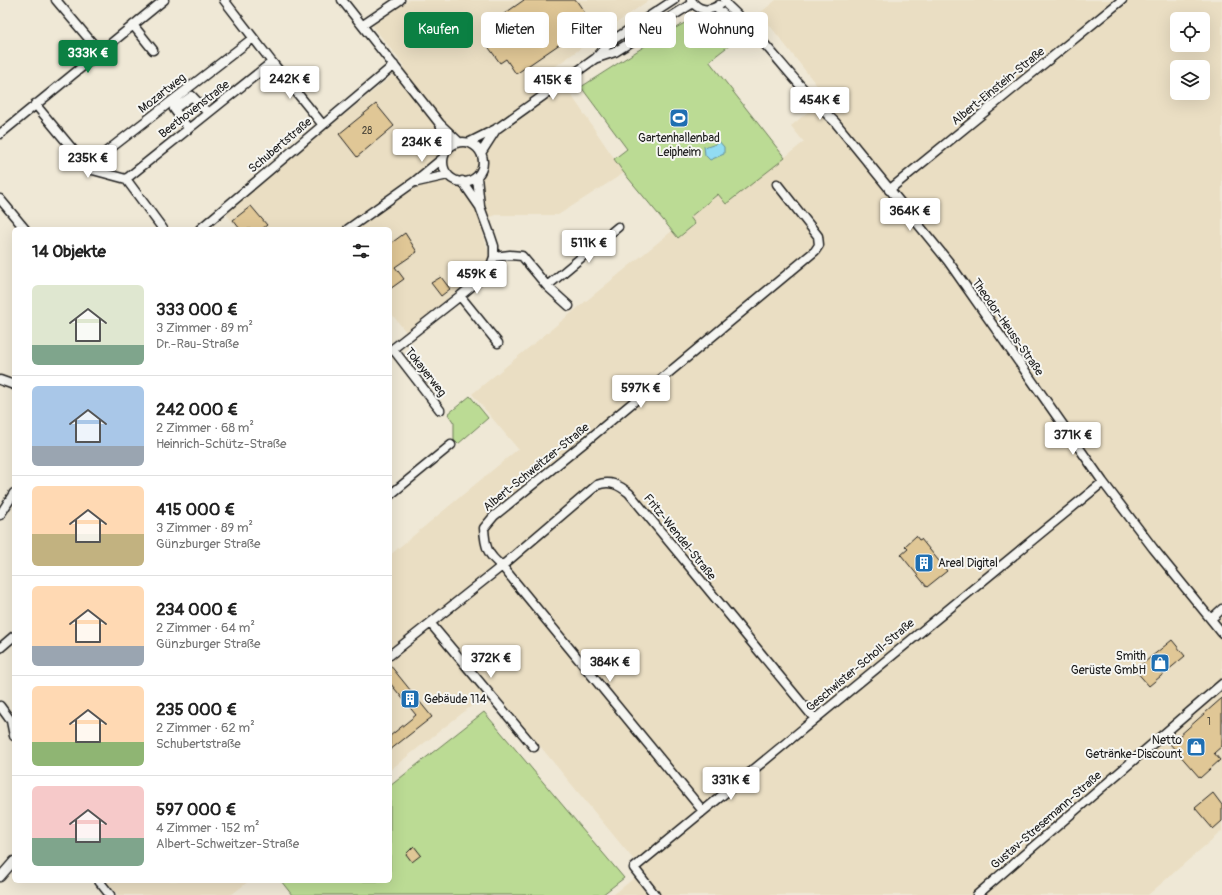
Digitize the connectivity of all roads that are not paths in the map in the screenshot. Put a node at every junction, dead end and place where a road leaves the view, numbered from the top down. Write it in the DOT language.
graph roads {
  1 [pos="56,0"];
  2 [pos="164,0"];
  3 [pos="224,0"];
  4 [pos="342,0"];
  5 [pos="400,0"];
  6 [pos="674,0"];
  7 [pos="724,0"];
  8 [pos="1122,0"];
  9 [pos="692,2"];
  10 [pos="716,8"];
  11 [pos="721,12"];
  12 [pos="734,12"];
  13 [pos="133,25"];
  14 [pos="363,25"];
  15 [pos="253,38"];
  16 [pos="768,47"];
  17 [pos="153,50"];
  18 [pos="100,52"];
  19 [pos="596,58"];
  20 [pos="272,62"];
  21 [pos="394,65"];
  22 [pos="35,104"];
  23 [pos="208,113"];
  24 [pos="440,124"];
  25 [pos="323,125"];
  26 [pos="188,128"];
  27 [pos="498,128"];
  28 [pos="0,134"];
  29 [pos="459,142"];
  30 [pos="470,142"];
  31 [pos="449,147"];
  32 [pos="481,153"];
  33 [pos="443,158"];
  34 [pos="92,170"];
  35 [pos="448,175"];
  36 [pos="477,176"];
  37 [pos="126,179"];
  38 [pos="414,182"];
  39 [pos="462,182"];
  40 [pos="777,184"];
  41 [pos="889,190"];
  42 [pos="0,199"];
  43 [pos="480,207"];
  44 [pos="24,227"];
  45 [pos="162,227"];
  46 [pos="202,227"];
  47 [pos="351,227"];
  48 [pos="618,227"];
  49 [pos="494,256"];
  50 [pos="547,286"];
  51 [pos="460,296"];
  52 [pos="569,306"];
  53 [pos="498,343"];
  54 [pos="392,349"];
  55 [pos="392,351"];
  56 [pos="0,380"];
  57 [pos="12,384"];
  58 [pos="440,410"];
  59 [pos="451,445"];
  60 [pos="1103,482"];
  61 [pos="392,493"];
  62 [pos="12,496"];
  63 [pos="0,515"];
  64 [pos="502,566"];
  65 [pos="1222,609"];
  66 [pos="1211,619"];
  67 [pos="431,624"];
  68 [pos="1222,632"];
  69 [pos="12,638"];
  70 [pos="0,648"];
  71 [pos="392,653"];
  72 [pos="1222,684"];
  73 [pos="0,706"];
  74 [pos="814,718"];
  75 [pos="12,726"];
  76 [pos="534,747"];
  77 [pos="703,811"];
  78 [pos="12,863"];
  79 [pos="0,877"];
  80 [pos="101,883"];
  81 [pos="110,895"];
  82 [pos="655,895"];
  83 [pos="977,895"];
  1 -- 18 [label="street"];
  2 -- 13 [label="street"];
  3 -- 15 [label="street"];
  4 -- 14 [label="street"];
  5 -- 14 [label="street"];
  6 -- 19 [label="street"];
  7 -- 10 [label="street"];
  7 -- 12 [label="street, Theodor-Heuss-Straße"];
  8 -- 41 [label="street, Albert-Einstein-Straße"];
  9 -- 10 [label="street"];
  9 -- 19 [label="street"];
  10 -- 11 [label="street, Theodor-Heuss-Straße"];
  13 -- 17 [label="street"];
  13 -- 18 [label="street"];
  14 -- 21 [label="street"];
  15 -- 20 [label="street"];
  15 -- 34 [label="street, Mozartweg"];
  16 -- 41 [label="street, Theodor-Heuss-Straße"];
  18 -- 22 [label="street"];
  19 -- 27 [label="street"];
  20 -- 23 [label="street, Beethovenstraße"];
  20 -- 25 [label="street"];
  21 -- 24 [label="street"];
  21 -- 25 [label="street, Schubertstraße"];
  22 -- 28 [label="street"];
  22 -- 34 [label="street"];
  23 -- 26 [label="street, Beethovenstraße"];
  23 -- 26 [label="street"];
  24 -- 29 [label="street"];
  24 -- 31 [label="street"];
  25 -- 46 [label="street, Schubertstraße"];
  26 -- 37 [label="street, Beethovenstraße"];
  27 -- 30 [label="street"];
  27 -- 32 [label="street"];
  29 -- 30 [label="street"];
  29 -- 31 [label="street"];
  30 -- 32 [label="street"];
  31 -- 33 [label="street"];
  32 -- 36 [label="street"];
  33 -- 35 [label="street"];
  33 -- 38 [label="street"];
  34 -- 37 [label="street"];
  35 -- 38 [label="street"];
  35 -- 39 [label="street"];
  36 -- 39 [label="street"];
  36 -- 43 [label="street"];
  37 -- 45 [label="street"];
  38 -- 47 [label="street"];
  39 -- 43 [label="street"];
  40 -- 64 [label="street, Albert-Schweitzer-Straße"];
  41 -- 60 [label="street, Theodor-Heuss-Straße"];
  42 -- 44 [label="street"];
  43 -- 49 [label="street"];
  48 -- 50 [label="street"];
  49 -- 50 [label="street"];
  49 -- 51 [label="street"];
  50 -- 52 [label="street"];
  51 -- 53 [label="street"];
  51 -- 54 [label="street"];
  55 -- 58 [label="street, Tokayerweg"];
  56 -- 57 [label="street"];
  59 -- 61 [label="street"];
  60 -- 66 [label="street, Theodor-Heuss-Straße"];
  60 -- 74 [label="street, Geschwister-Scholl-Straße"];
  62 -- 63 [label="street"];
  64 -- 67 [label="street"];
  64 -- 74 [label="street, Fritz-Wendel-Straße"];
  64 -- 77 [label="street, Albert-Schweitzer-Straße"];
  65 -- 66 [label="street"];
  66 -- 68 [label="street, Theodor-Heuss-Straße"];
  67 -- 71 [label="street"];
  67 -- 76 [label="street"];
  69 -- 70 [label="street"];
  72 -- 83 [label="street, Gustav-Stresemann-Straße"];
  73 -- 75 [label="street"];
  74 -- 77 [label="street, Geschwister-Scholl-Straße"];
  77 -- 82 [label="street, Geschwister-Scholl-Straße"];
  78 -- 79 [label="street"];
  80 -- 81 [label="street"];
}
